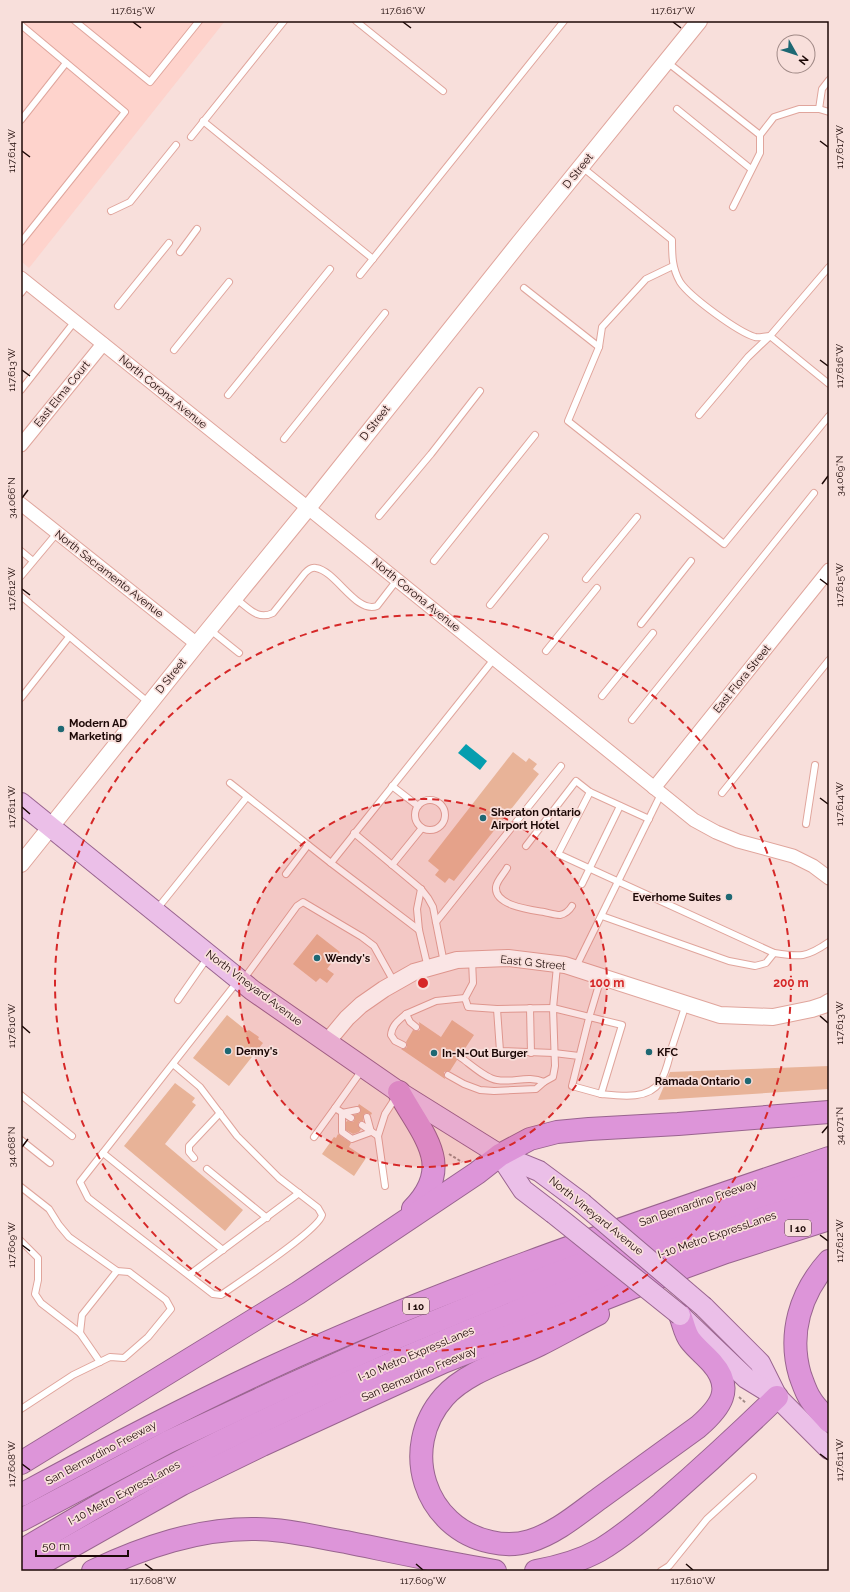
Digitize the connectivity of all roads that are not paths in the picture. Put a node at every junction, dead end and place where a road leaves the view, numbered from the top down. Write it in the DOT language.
graph roads {
  1 [pos="76,21"];
  2 [pos="199,21"];
  3 [pos="284,21"];
  4 [pos="356,21"];
  5 [pos="564,21"];
  6 [pos="700,21"];
  7 [pos="21,25"];
  8 [pos="667,62"];
  9 [pos="66,63"];
  10 [pos="829,80"];
  11 [pos="443,91"];
  12 [pos="819,109"];
  13 [pos="677,110"];
  14 [pos="829,112"];
  15 [pos="21,120"];
  16 [pos="203,121"];
  17 [pos="760,135"];
  18 [pos="191,137"];
  19 [pos="176,145"];
  20 [pos="582,167"];
  21 [pos="751,169"];
  22 [pos="733,207"];
  23 [pos="111,211"];
  24 [pos="197,229"];
  25 [pos="21,231"];
  26 [pos="26,235"];
  27 [pos="21,242"];
  28 [pos="169,244"];
  29 [pos="180,252"];
  30 [pos="373,259"];
  31 [pos="673,266"];
  32 [pos="829,267"];
  33 [pos="330,269"];
  34 [pos="360,275"];
  35 [pos="229,282"];
  36 [pos="23,285"];
  37 [pos="524,288"];
  38 [pos="118,306"];
  39 [pos="385,313"];
  40 [pos="75,321"];
  41 [pos="770,336"];
  42 [pos="103,344"];
  43 [pos="599,348"];
  44 [pos="174,350"];
  45 [pos="829,384"];
  46 [pos="21,390"];
  47 [pos="480,391"];
  48 [pos="228,395"];
  49 [pos="699,415"];
  50 [pos="829,416"];
  51 [pos="535,435"];
  52 [pos="284,439"];
  53 [pos="21,445"];
  54 [pos="814,493"];
  55 [pos="21,504"];
  56 [pos="308,508"];
  57 [pos="379,516"];
  58 [pos="637,516"];
  59 [pos="57,533"];
  60 [pos="545,537"];
  61 [pos="21,551"];
  62 [pos="34,561"];
  63 [pos="434,561"];
  64 [pos="691,561"];
  65 [pos="829,570"];
  66 [pos="21,576"];
  67 [pos="586,579"];
  68 [pos="397,580"];
  69 [pos="597,588"];
  70 [pos="21,596"];
  71 [pos="235,597"];
  72 [pos="490,605"];
  73 [pos="641,624"];
  74 [pos="209,629"];
  75 [pos="652,633"];
  76 [pos="69,636"];
  77 [pos="197,644"];
  78 [pos="546,651"];
  79 [pos="239,653"];
  80 [pos="494,659"];
  81 [pos="829,660"];
  82 [pos="602,696"];
  83 [pos="21,698"];
  84 [pos="149,703"];
  85 [pos="632,720"];
  86 [pos="815,765"];
  87 [pos="561,766"];
  88 [pos="230,783"];
  89 [pos="392,786"];
  90 [pos="658,791"];
  91 [pos="590,792"];
  92 [pos="722,793"];
  93 [pos="247,797"];
  94 [pos="21,803"];
  95 [pos="418,806"];
  96 [pos="620,806"];
  97 [pos="649,819"];
  98 [pos="806,824"];
  99 [pos="50,826"];
  100 [pos="422,828"];
  101 [pos="354,833"];
  102 [pos="308,845"];
  103 [pos="526,846"];
  104 [pos="331,863"];
  105 [pos="21,864"];
  106 [pos="392,865"];
  107 [pos="507,868"];
  108 [pos="590,868"];
  109 [pos="286,874"];
  110 [pos="829,878"];
  111 [pos="618,881"];
  112 [pos="582,884"];
  113 [pos="421,889"];
  114 [pos="572,906"];
  115 [pos="155,911"];
  116 [pos="602,916"];
  117 [pos="436,922"];
  118 [pos="419,930"];
  119 [pos="829,942"];
  120 [pos="774,953"];
  121 [pos="210,955"];
  122 [pos="472,960"];
  123 [pos="444,964"];
  124 [pos="557,964"];
  125 [pos="428,968"];
  126 [pos="576,968"];
  127 [pos="602,977"];
  128 [pos="240,980"];
  129 [pos="394,983"];
  130 [pos="465,998"];
  131 [pos="178,1000"];
  132 [pos="829,1002"];
  133 [pos="686,1004"];
  134 [pos="530,1008"];
  135 [pos="553,1008"];
  136 [pos="497,1009"];
  137 [pos="406,1014"];
  138 [pos="590,1018"];
  139 [pos="416,1027"];
  140 [pos="327,1042"];
  141 [pos="403,1045"];
  142 [pos="531,1053"];
  143 [pos="554,1054"];
  144 [pos="579,1056"];
  145 [pos="460,1057"];
  146 [pos="172,1064"];
  147 [pos="364,1067"];
  148 [pos="448,1074"];
  149 [pos="544,1082"];
  150 [pos="399,1092"];
  151 [pos="602,1094"];
  152 [pos="21,1095"];
  153 [pos="335,1108"];
  154 [pos="357,1110"];
  155 [pos="829,1112"];
  156 [pos="220,1113"];
  157 [pos="342,1113"];
  158 [pos="368,1117"];
  159 [pos="351,1118"];
  160 [pos="362,1126"];
  161 [pos="372,1132"];
  162 [pos="72,1136"];
  163 [pos="378,1136"];
  164 [pos="314,1137"];
  165 [pos="21,1140"];
  166 [pos="103,1153"];
  167 [pos="500,1155"];
  168 [pos="194,1158"];
  169 [pos="829,1158"];
  170 [pos="50,1163"];
  171 [pos="207,1169"];
  172 [pos="829,1178"];
  173 [pos="385,1186"];
  174 [pos="21,1187"];
  175 [pos="299,1194"];
  176 [pos="829,1197"];
  177 [pos="267,1218"];
  178 [pos="829,1219"];
  179 [pos="390,1232"];
  180 [pos="21,1241"];
  181 [pos="224,1250"];
  182 [pos="829,1262"];
  183 [pos="685,1267"];
  184 [pos="117,1271"];
  185 [pos="189,1275"];
  186 [pos="680,1314"];
  187 [pos="80,1333"];
  188 [pos="100,1362"];
  189 [pos="778,1397"];
  190 [pos="21,1409"];
  191 [pos="829,1421"];
  192 [pos="829,1449"];
  193 [pos="21,1462"];
  194 [pos="753,1477"];
  195 [pos="21,1496"];
  196 [pos="21,1520"];
  197 [pos="21,1550"];
  198 [pos="28,1571"];
  199 [pos="93,1571"];
  200 [pos="495,1571"];
  201 [pos="536,1571"];
  202 [pos="661,1571"];
  1 -- 2 [label="lane"];
  3 -- 16 [label="lane"];
  4 -- 11 [label="lane"];
  5 -- 30 [label="lane"];
  6 -- 8 [label="street, D Street"];
  7 -- 9 [label="lane"];
  8 -- 17 [label="lane"];
  8 -- 20 [label="street, D Street"];
  9 -- 15 [label="lane"];
  9 -- 26 [label="lane"];
  10 -- 12 [label="lane"];
  12 -- 14 [label="lane"];
  12 -- 17 [label="lane"];
  13 -- 21 [label="lane"];
  16 -- 18 [label="lane"];
  16 -- 30 [label="lane"];
  17 -- 21 [label="lane"];
  19 -- 23 [label="lane"];
  20 -- 31 [label="lane"];
  20 -- 56 [label="street, D Street"];
  21 -- 22 [label="lane"];
  24 -- 29 [label="lane"];
  25 -- 26 [label="lane"];
  26 -- 27 [label="lane"];
  28 -- 38 [label="lane"];
  30 -- 34 [label="lane"];
  31 -- 41 [label="lane"];
  31 -- 43 [label="lane"];
  32 -- 41 [label="lane"];
  33 -- 48 [label="lane"];
  35 -- 44 [label="lane"];
  36 -- 40 [label="street, North Corona Avenue"];
  37 -- 43 [label="lane"];
  39 -- 52 [label="lane"];
  40 -- 42 [label="street, North Corona Avenue"];
  40 -- 46 [label="lane"];
  41 -- 45 [label="lane"];
  41 -- 49 [label="lane"];
  42 -- 53 [label="street, East Elma Court"];
  42 -- 56 [label="street, North Corona Avenue"];
  43 -- 50 [label="lane"];
  47 -- 57 [label="lane"];
  51 -- 63 [label="lane"];
  54 -- 85 [label="lane"];
  55 -- 59 [label="street, North Sacramento Avenue"];
  56 -- 68 [label="street, North Corona Avenue"];
  56 -- 71 [label="street, D Street"];
  58 -- 67 [label="lane"];
  59 -- 62 [label="lane"];
  59 -- 77 [label="street, North Sacramento Avenue"];
  60 -- 72 [label="lane"];
  61 -- 62 [label="lane"];
  62 -- 66 [label="lane"];
  64 -- 73 [label="lane"];
  65 -- 90 [label="street, East Flora Street"];
  68 -- 71 [label="lane"];
  68 -- 80 [label="street, North Corona Avenue"];
  69 -- 78 [label="lane"];
  70 -- 76 [label="lane"];
  71 -- 74 [label="street, D Street"];
  74 -- 77 [label="street, D Street"];
  74 -- 79 [label="lane"];
  75 -- 82 [label="lane"];
  76 -- 83 [label="lane"];
  76 -- 84 [label="lane"];
  77 -- 84 [label="street, D Street"];
  80 -- 89 [label="lane"];
  80 -- 90 [label="street, North Corona Avenue"];
  81 -- 92 [label="lane"];
  84 -- 99 [label="street, D Street"];
  86 -- 98 [label="lane"];
  87 -- 117 [label="lane"];
  88 -- 93 [label="lane"];
  89 -- 95 [label="lane"];
  89 -- 101 [label="lane"];
  90 -- 97 [label="lane"];
  90 -- 110 [label="street, North Corona Avenue"];
  91 -- 96 [label="lane"];
  91 -- 103 [label="lane"];
  91 -- 108 [label="lane"];
  93 -- 102 [label="lane"];
  93 -- 115 [label="lane"];
  94 -- 99 [label="main road, North Vineyard Avenue"];
  95 -- 100 [label="lane"];
  95 -- 100 [label="lane"];
  96 -- 97 [label="lane"];
  96 -- 108 [label="lane"];
  97 -- 111 [label="lane"];
  99 -- 105 [label="street, D Street"];
  99 -- 115 [label="main road, North Vineyard Avenue"];
  100 -- 106 [label="lane"];
  101 -- 104 [label="lane"];
  101 -- 106 [label="lane"];
  102 -- 104 [label="lane"];
  102 -- 109 [label="lane"];
  104 -- 118 [label="lane"];
  106 -- 113 [label="lane"];
  107 -- 114 [label="lane"];
  108 -- 111 [label="lane"];
  108 -- 112 [label="lane"];
  111 -- 116 [label="lane"];
  111 -- 120 [label="lane"];
  113 -- 117 [label="lane"];
  113 -- 118 [label="lane"];
  115 -- 121 [label="main road, North Vineyard Avenue"];
  116 -- 120 [label="lane"];
  116 -- 126 [label="lane"];
  117 -- 123 [label="lane"];
  118 -- 125 [label="lane"];
  119 -- 120 [label="lane"];
  121 -- 128 [label="main road, North Vineyard Avenue"];
  121 -- 131 [label="lane"];
  122 -- 123 [label="street, East G Street"];
  122 -- 124 [label="street, East G Street"];
  122 -- 130 [label="lane"];
  123 -- 125 [label="street, East G Street"];
  124 -- 126 [label="street, East G Street"];
  124 -- 135 [label="lane"];
  125 -- 129 [label="street, East G Street"];
  126 -- 127 [label="street, East G Street"];
  127 -- 133 [label="street, East G Street"];
  127 -- 138 [label="lane"];
  128 -- 129 [label="lane"];
  128 -- 140 [label="main road, North Vineyard Avenue"];
  128 -- 146 [label="lane"];
  129 -- 140 [label="street, East G Street"];
  130 -- 136 [label="lane"];
  130 -- 137 [label="lane"];
  132 -- 133 [label="street, East G Street"];
  133 -- 151 [label="lane"];
  134 -- 135 [label="lane"];
  134 -- 136 [label="lane"];
  134 -- 142 [label="lane"];
  135 -- 138 [label="lane"];
  135 -- 143 [label="lane"];
  136 -- 142 [label="lane"];
  137 -- 139 [label="lane"];
  137 -- 141 [label="lane"];
  138 -- 144 [label="lane"];
  138 -- 151 [label="lane"];
  140 -- 147 [label="main road, North Vineyard Avenue"];
  142 -- 143 [label="lane"];
  143 -- 144 [label="lane"];
  143 -- 149 [label="lane"];
  144 -- 151 [label="lane"];
  145 -- 149 [label="lane"];
  146 -- 156 [label="lane"];
  146 -- 166 [label="lane"];
  147 -- 150 [label="main road, North Vineyard Avenue"];
  147 -- 153 [label="lane"];
  148 -- 149 [label="lane"];
  150 -- 163 [label="lane"];
  150 -- 167 [label="main road, North Vineyard Avenue"];
  150 -- 179 [label="highway"];
  152 -- 162 [label="lane"];
  153 -- 157 [label="lane"];
  153 -- 164 [label="lane"];
  154 -- 157 [label="lane"];
  155 -- 167 [label="highway"];
  156 -- 168 [label="lane"];
  156 -- 175 [label="lane"];
  157 -- 159 [label="lane"];
  157 -- 161 [label="lane"];
  158 -- 161 [label="lane"];
  160 -- 161 [label="lane"];
  161 -- 163 [label="lane"];
  163 -- 173 [label="lane"];
  165 -- 170 [label="lane"];
  166 -- 181 [label="lane"];
  166 -- 185 [label="lane"];
  167 -- 179 [label="highway"];
  167 -- 186 [label="main road, North Vineyard Avenue, bridge"];
  167 -- 189 [label="main road, North Vineyard Avenue, bridge"];
  169 -- 195 [label="highway, San Bernardino Freeway / I 10"];
  171 -- 177 [label="lane"];
  172 -- 196 [label="highway, I-10 Metro ExpressLanes"];
  174 -- 184 [label="lane"];
  175 -- 177 [label="lane"];
  175 -- 185 [label="lane"];
  176 -- 197 [label="highway, I-10 Metro ExpressLanes"];
  177 -- 181 [label="lane"];
  178 -- 183 [label="highway, San Bernardino Freeway / I 10"];
  179 -- 193 [label="highway"];
  180 -- 187 [label="lane"];
  181 -- 185 [label="lane"];
  182 -- 191 [label="highway"];
  183 -- 186 [label="highway"];
  183 -- 198 [label="highway, San Bernardino Freeway / I 10"];
  184 -- 187 [label="lane"];
  184 -- 188 [label="lane"];
  186 -- 189 [label="main road, North Vineyard Avenue"];
  187 -- 188 [label="lane"];
  188 -- 190 [label="lane"];
  189 -- 192 [label="main road, North Vineyard Avenue"];
  189 -- 201 [label="highway"];
  194 -- 202 [label="lane"];
  199 -- 200 [label="highway"];
}
